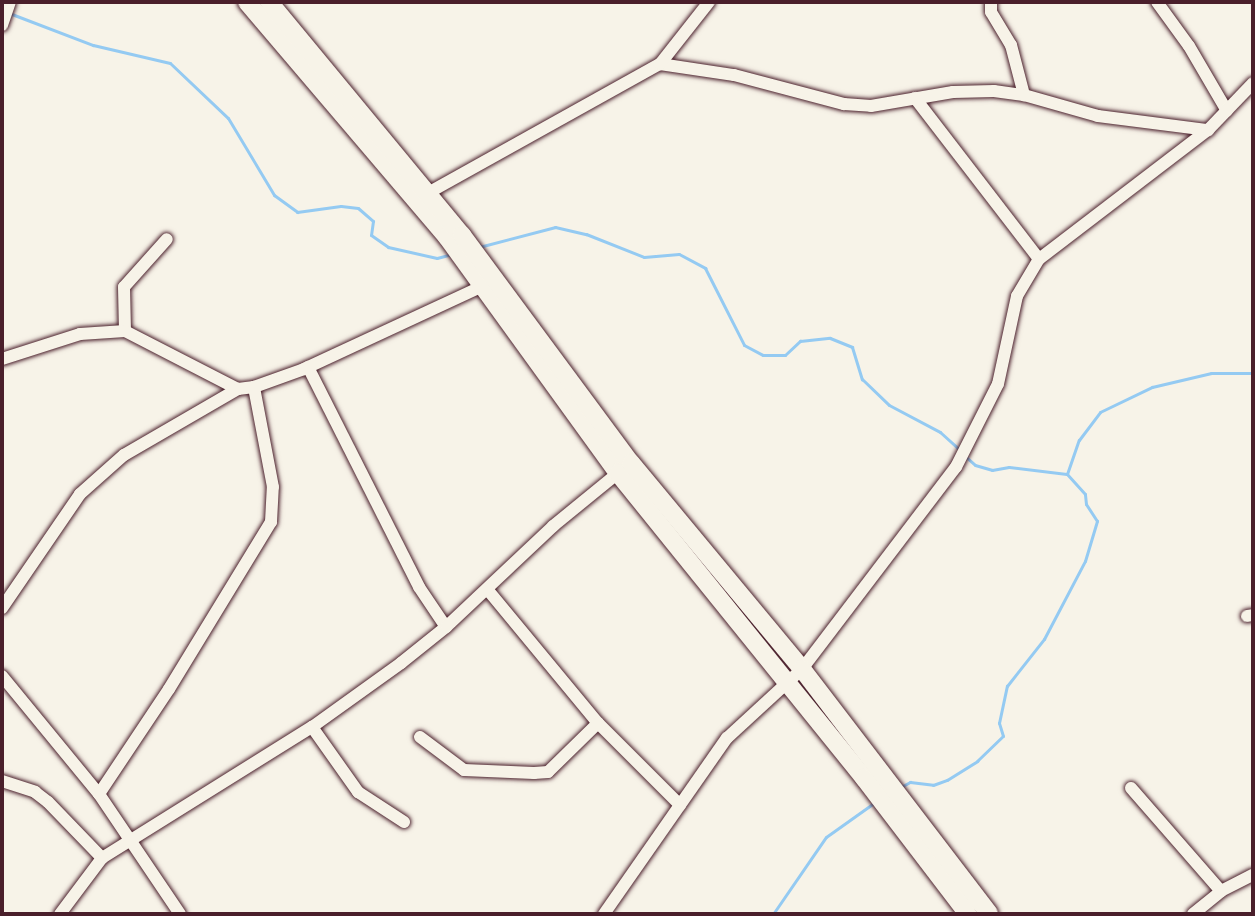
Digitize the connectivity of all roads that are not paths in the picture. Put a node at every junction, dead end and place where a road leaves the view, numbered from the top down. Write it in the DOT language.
graph roads {
  1 [pos="247,2"];
  2 [pos="269,2"];
  3 [pos="709,2"];
  4 [pos="991,2"];
  5 [pos="1157,2"];
  6 [pos="10,4"];
  7 [pos="2,25"];
  8 [pos="282,32"];
  9 [pos="660,64"];
  10 [pos="1253,83"];
  11 [pos="1024,95"];
  12 [pos="915,98"];
  13 [pos="1227,111"];
  14 [pos="1208,130"];
  15 [pos="426,194"];
  16 [pos="455,236"];
  17 [pos="167,239"];
  18 [pos="1039,259"];
  19 [pos="475,267"];
  20 [pos="481,287"];
  21 [pos="125,331"];
  22 [pos="524,334"];
  23 [pos="2,359"];
  24 [pos="308,367"];
  25 [pos="254,387"];
  26 [pos="238,389"];
  27 [pos="618,473"];
  28 [pos="487,589"];
  29 [pos="2,608"];
  30 [pos="446,627"];
  31 [pos="802,669"];
  32 [pos="2,676"];
  33 [pos="786,684"];
  34 [pos="598,723"];
  35 [pos="312,727"];
  36 [pos="420,737"];
  37 [pos="870,772"];
  38 [pos="2,781"];
  39 [pos="1131,788"];
  40 [pos="99,794"];
  41 [pos="680,805"];
  42 [pos="404,822"];
  43 [pos="912,825"];
  44 [pos="132,842"];
  45 [pos="102,858"];
  46 [pos="1253,875"];
  47 [pos="1221,891"];
  48 [pos="60,914"];
  49 [pos="180,914"];
  50 [pos="604,914"];
  51 [pos="968,914"];
  52 [pos="989,914"];
  53 [pos="1193,914"];
  1 -- 8 [label="main road"];
  2 -- 8 [label="main road"];
  3 -- 9 [label="street"];
  4 -- 11 [label="street"];
  5 -- 13 [label="street"];
  6 -- 7 [label="street"];
  8 -- 15 [label="main road"];
  8 -- 16 [label="main road"];
  9 -- 12 [label="street"];
  9 -- 15 [label="street"];
  10 -- 13 [label="street"];
  11 -- 12 [label="street"];
  11 -- 14 [label="street"];
  12 -- 18 [label="street"];
  13 -- 14 [label="street"];
  14 -- 18 [label="street"];
  15 -- 16 [label="main road"];
  16 -- 19 [label="main road"];
  17 -- 21 [label="street"];
  18 -- 31 [label="street"];
  19 -- 20 [label="main road"];
  19 -- 22 [label="main road"];
  20 -- 22 [label="main road"];
  20 -- 24 [label="street"];
  21 -- 23 [label="street"];
  21 -- 26 [label="street"];
  22 -- 27 [label="main road"];
  22 -- 31 [label="main road"];
  24 -- 25 [label="street"];
  24 -- 30 [label="street"];
  25 -- 26 [label="street"];
  25 -- 40 [label="street"];
  26 -- 29 [label="street"];
  27 -- 28 [label="street"];
  27 -- 33 [label="main road"];
  28 -- 30 [label="street"];
  28 -- 34 [label="street"];
  30 -- 35 [label="street"];
  31 -- 33 [label="street"];
  31 -- 37 [label="main road"];
  32 -- 40 [label="street"];
  33 -- 37 [label="main road"];
  33 -- 41 [label="street"];
  34 -- 36 [label="street"];
  34 -- 41 [label="street"];
  35 -- 42 [label="street"];
  35 -- 44 [label="street"];
  37 -- 43 [label="main road"];
  38 -- 45 [label="street"];
  39 -- 47 [label="street"];
  40 -- 44 [label="street"];
  41 -- 50 [label="street"];
  43 -- 51 [label="main road"];
  43 -- 52 [label="main road"];
  44 -- 45 [label="street"];
  44 -- 49 [label="street"];
  45 -- 48 [label="street"];
  46 -- 47 [label="street"];
  47 -- 53 [label="street"];
}
